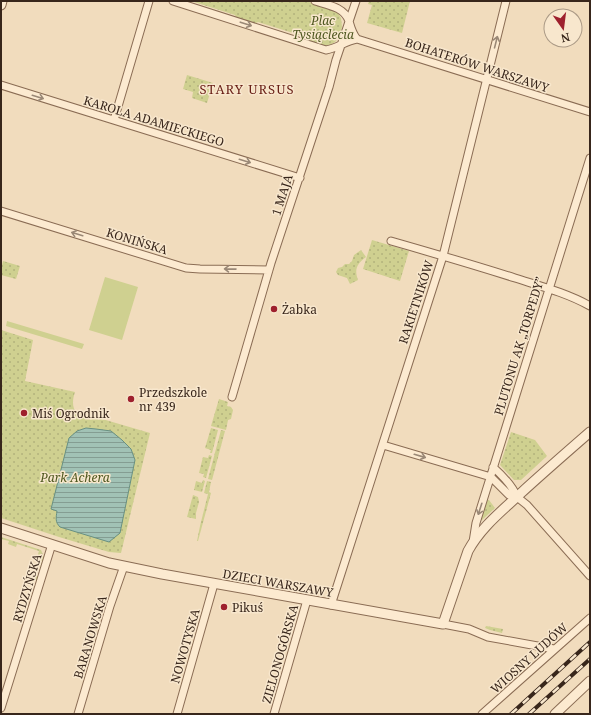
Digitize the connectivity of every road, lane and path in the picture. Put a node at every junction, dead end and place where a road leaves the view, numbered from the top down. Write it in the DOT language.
graph roads {
  1 [pos="2,1"];
  2 [pos="149,1"];
  3 [pos="173,1"];
  4 [pos="315,1"];
  5 [pos="356,1"];
  6 [pos="506,1"];
  7 [pos="1,5"];
  8 [pos="349,22"];
  9 [pos="357,39"];
  10 [pos="341,45"];
  11 [pos="486,80"];
  12 [pos="1,85"];
  13 [pos="590,112"];
  14 [pos="114,120"];
  15 [pos="590,158"];
  16 [pos="300,178"];
  17 [pos="1,211"];
  18 [pos="391,241"];
  19 [pos="442,256"];
  20 [pos="269,270"];
  21 [pos="549,289"];
  22 [pos="590,306"];
  23 [pos="232,397"];
  24 [pos="590,432"];
  25 [pos="383,445"];
  26 [pos="493,467"];
  27 [pos="490,476"];
  28 [pos="517,497"];
  29 [pos="1,528"];
  30 [pos="472,543"];
  31 [pos="52,544"];
  32 [pos="124,566"];
  33 [pos="590,576"];
  34 [pos="214,584"];
  35 [pos="307,600"];
  36 [pos="331,604"];
  37 [pos="590,618"];
  38 [pos="442,624"];
  39 [pos="554,649"];
  40 [pos="590,681"];
  41 [pos="1,708"];
  42 [pos="78,714"];
  43 [pos="177,714"];
  44 [pos="274,714"];
  45 [pos="482,714"];
  46 [pos="555,714"];
  1 -- 7 [label="street"];
  2 -- 14 [label="street"];
  3 -- 10 [label="street, one-way"];
  4 -- 8 [label="street"];
  5 -- 8 [label="street, 1 MAJA"];
  11 -- 6 [label="street, RAKIETNIKÓW, one-way"];
  8 -- 9 [label="street"];
  8 -- 10 [label="street, 1 MAJA"];
  9 -- 10 [label="street"];
  9 -- 11 [label="street, BOHATERÓW WARSZAWY"];
  10 -- 16 [label="street, 1 MAJA"];
  11 -- 13 [label="street, BOHATERÓW WARSZAWY"];
  11 -- 19 [label="street, RAKIETNIKÓW"];
  12 -- 14 [label="street, KAROLA ADAMIECKIEGO, one-way"];
  14 -- 16 [label="street, KAROLA ADAMIECKIEGO, one-way"];
  15 -- 21 [label="street, PLUTONU AK „TORPEDY”"];
  16 -- 20 [label="street, 1 MAJA"];
  20 -- 17 [label="street, KONIŃSKA, one-way"];
  18 -- 19 [label="street"];
  19 -- 21 [label="street"];
  19 -- 25 [label="street, RAKIETNIKÓW"];
  20 -- 23 [label="street, 1 MAJA"];
  21 -- 22 [label="street"];
  21 -- 26 [label="street, PLUTONU AK „TORPEDY”"];
  24 -- 28 [label="street, PLUTONU AK „TORPEDY”"];
  25 -- 27 [label="street, one-way"];
  25 -- 36 [label="street, RAKIETNIKÓW"];
  26 -- 27 [label="street, PLUTONU AK „TORPEDY”"];
  26 -- 28 [label="street"];
  27 -- 28 [label="street"];
  27 -- 30 [label="street, PLUTONU AK „TORPEDY”, one-way"];
  28 -- 30 [label="street, PLUTONU AK „TORPEDY”"];
  28 -- 33 [label="street"];
  29 -- 31 [label="street, DZIECI WARSZAWY"];
  30 -- 38 [label="street, PLUTONU AK „TORPEDY”"];
  31 -- 32 [label="street, DZIECI WARSZAWY"];
  31 -- 41 [label="street, RYDZYŃSKA"];
  32 -- 34 [label="street, DZIECI WARSZAWY"];
  32 -- 42 [label="street, BARANOWSKA"];
  34 -- 35 [label="street, DZIECI WARSZAWY"];
  34 -- 43 [label="street, NOWOTYSKA"];
  35 -- 36 [label="street, DZIECI WARSZAWY"];
  35 -- 44 [label="street, ZIELONOGÓRSKA"];
  36 -- 38 [label="street, DZIECI WARSZAWY"];
  37 -- 39 [label="street, WIOSNY LUDÓW"];
  38 -- 39 [label="street, DZIECI WARSZAWY"];
  39 -- 45 [label="street, WIOSNY LUDÓW"];
  40 -- 46 [label="street"];
}
